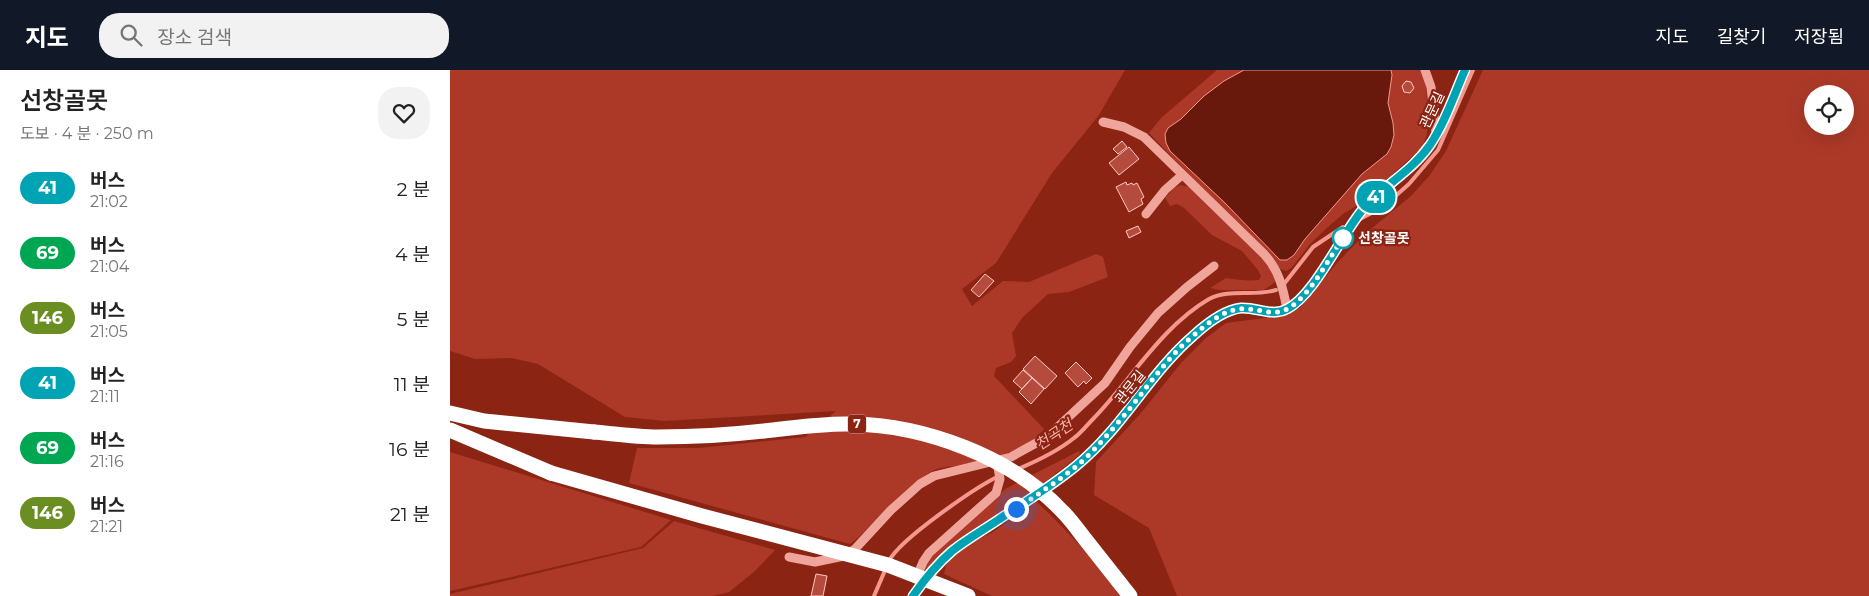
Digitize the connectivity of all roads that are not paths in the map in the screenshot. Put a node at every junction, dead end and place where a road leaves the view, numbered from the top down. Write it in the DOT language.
graph roads {
  1 [pos="1425,70"];
  2 [pos="1465,70"];
  3 [pos="1103,122"];
  4 [pos="1436,133"];
  5 [pos="1182,175"];
  6 [pos="1146,214"];
  7 [pos="1214,266"];
  8 [pos="1287,309"];
  9 [pos="450,413"];
  10 [pos="450,430"];
  11 [pos="997,462"];
  12 [pos="789,557"];
  13 [pos="912,596"];
  14 [pos="968,596"];
  15 [pos="1130,596"];
  1 -- 4 [label="street"];
  2 -- 4 [label="street, 관문길"];
  3 -- 5 [label="street"];
  4 -- 8 [label="street, 관문길"];
  5 -- 6 [label="street"];
  5 -- 8 [label="street"];
  7 -- 11 [label="street"];
  8 -- 13 [label="street, 관문길"];
  9 -- 15 [label="highway, 7, bridge"];
  10 -- 14 [label="highway, bridge"];
  11 -- 12 [label="street"];
  11 -- 13 [label="street"];
}
